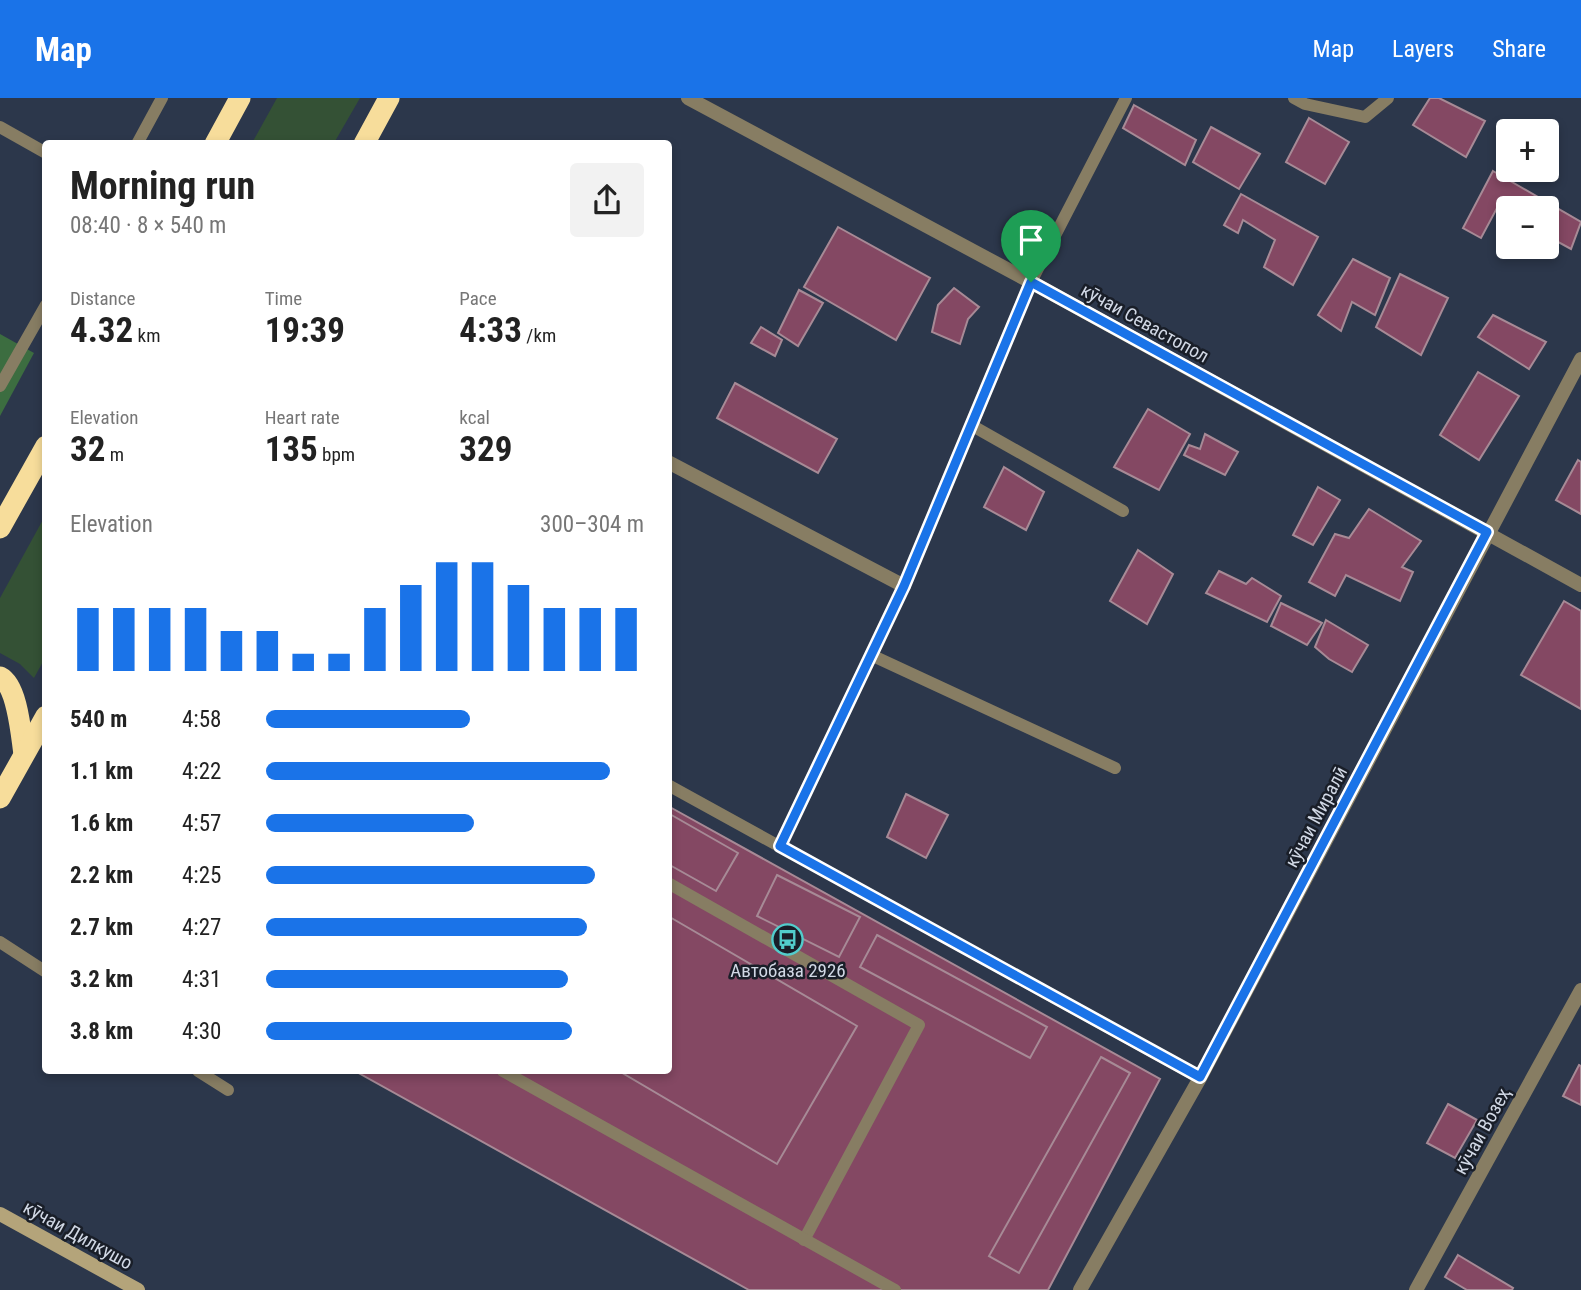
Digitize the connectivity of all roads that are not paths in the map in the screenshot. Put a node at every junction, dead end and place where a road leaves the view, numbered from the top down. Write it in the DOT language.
graph roads {
  1 [pos="162,98"];
  2 [pos="240,98"];
  3 [pos="389,98"];
  4 [pos="688,98"];
  5 [pos="1126,98"];
  6 [pos="1294,98"];
  7 [pos="1388,98"];
  8 [pos="0,128"];
  9 [pos="139,140"];
  10 [pos="217,140"];
  11 [pos="366,140"];
  12 [pos="42,151"];
  13 [pos="1031,282"];
  14 [pos="42,312"];
  15 [pos="1581,359"];
  16 [pos="0,386"];
  17 [pos="971,425"];
  18 [pos="42,453"];
  19 [pos="672,464"];
  20 [pos="1123,511"];
  21 [pos="0,528"];
  22 [pos="1487,532"];
  23 [pos="1581,585"];
  24 [pos="904,586"];
  25 [pos="871,655"];
  26 [pos="0,677"];
  27 [pos="42,723"];
  28 [pos="24,754"];
  29 [pos="1115,768"];
  30 [pos="672,787"];
  31 [pos="0,798"];
  32 [pos="780,846"];
  33 [pos="672,885"];
  34 [pos="0,942"];
  35 [pos="42,969"];
  36 [pos="1581,990"];
  37 [pos="203,1074"];
  38 [pos="508,1074"];
  39 [pos="1200,1077"];
  40 [pos="228,1090"];
  41 [pos="0,1214"];
  42 [pos="803,1240"];
  43 [pos="138,1290"];
  44 [pos="895,1290"];
  45 [pos="1080,1290"];
  46 [pos="1416,1290"];
  1 -- 9 [label="lane"];
  2 -- 10 [label="highway"];
  3 -- 11 [label="highway"];
  4 -- 13 [label="street, кӯчаи Севастопол"];
  5 -- 13 [label="lane"];
  6 -- 7 [label="lane"];
  8 -- 12 [label="lane"];
  13 -- 17 [label="lane"];
  13 -- 22 [label="street, кӯчаи Севастопол"];
  14 -- 16 [label="lane"];
  15 -- 22 [label="street, кӯчаи Миралӣ"];
  17 -- 20 [label="lane"];
  17 -- 24 [label="lane"];
  18 -- 21 [label="highway"];
  19 -- 24 [label="street"];
  22 -- 23 [label="street, кӯчаи Севастопол"];
  22 -- 39 [label="street, кӯчаи Миралӣ"];
  24 -- 25 [label="lane"];
  25 -- 29 [label="lane"];
  25 -- 32 [label="lane"];
  26 -- 28 [label="highway"];
  27 -- 28 [label="highway"];
  28 -- 31 [label="highway"];
  30 -- 32 [label="lane"];
  32 -- 39 [label="lane"];
  33 -- 42 [label="lane"];
  34 -- 35 [label="lane"];
  36 -- 46 [label="street, кӯчаи Возеҳ"];
  37 -- 40 [label="lane"];
  38 -- 42 [label="lane"];
  39 -- 45 [label="street, кӯчаи Миралӣ"];
  41 -- 43 [label="main road, кӯчаи Дилкушо"];
  42 -- 44 [label="lane"];
}
